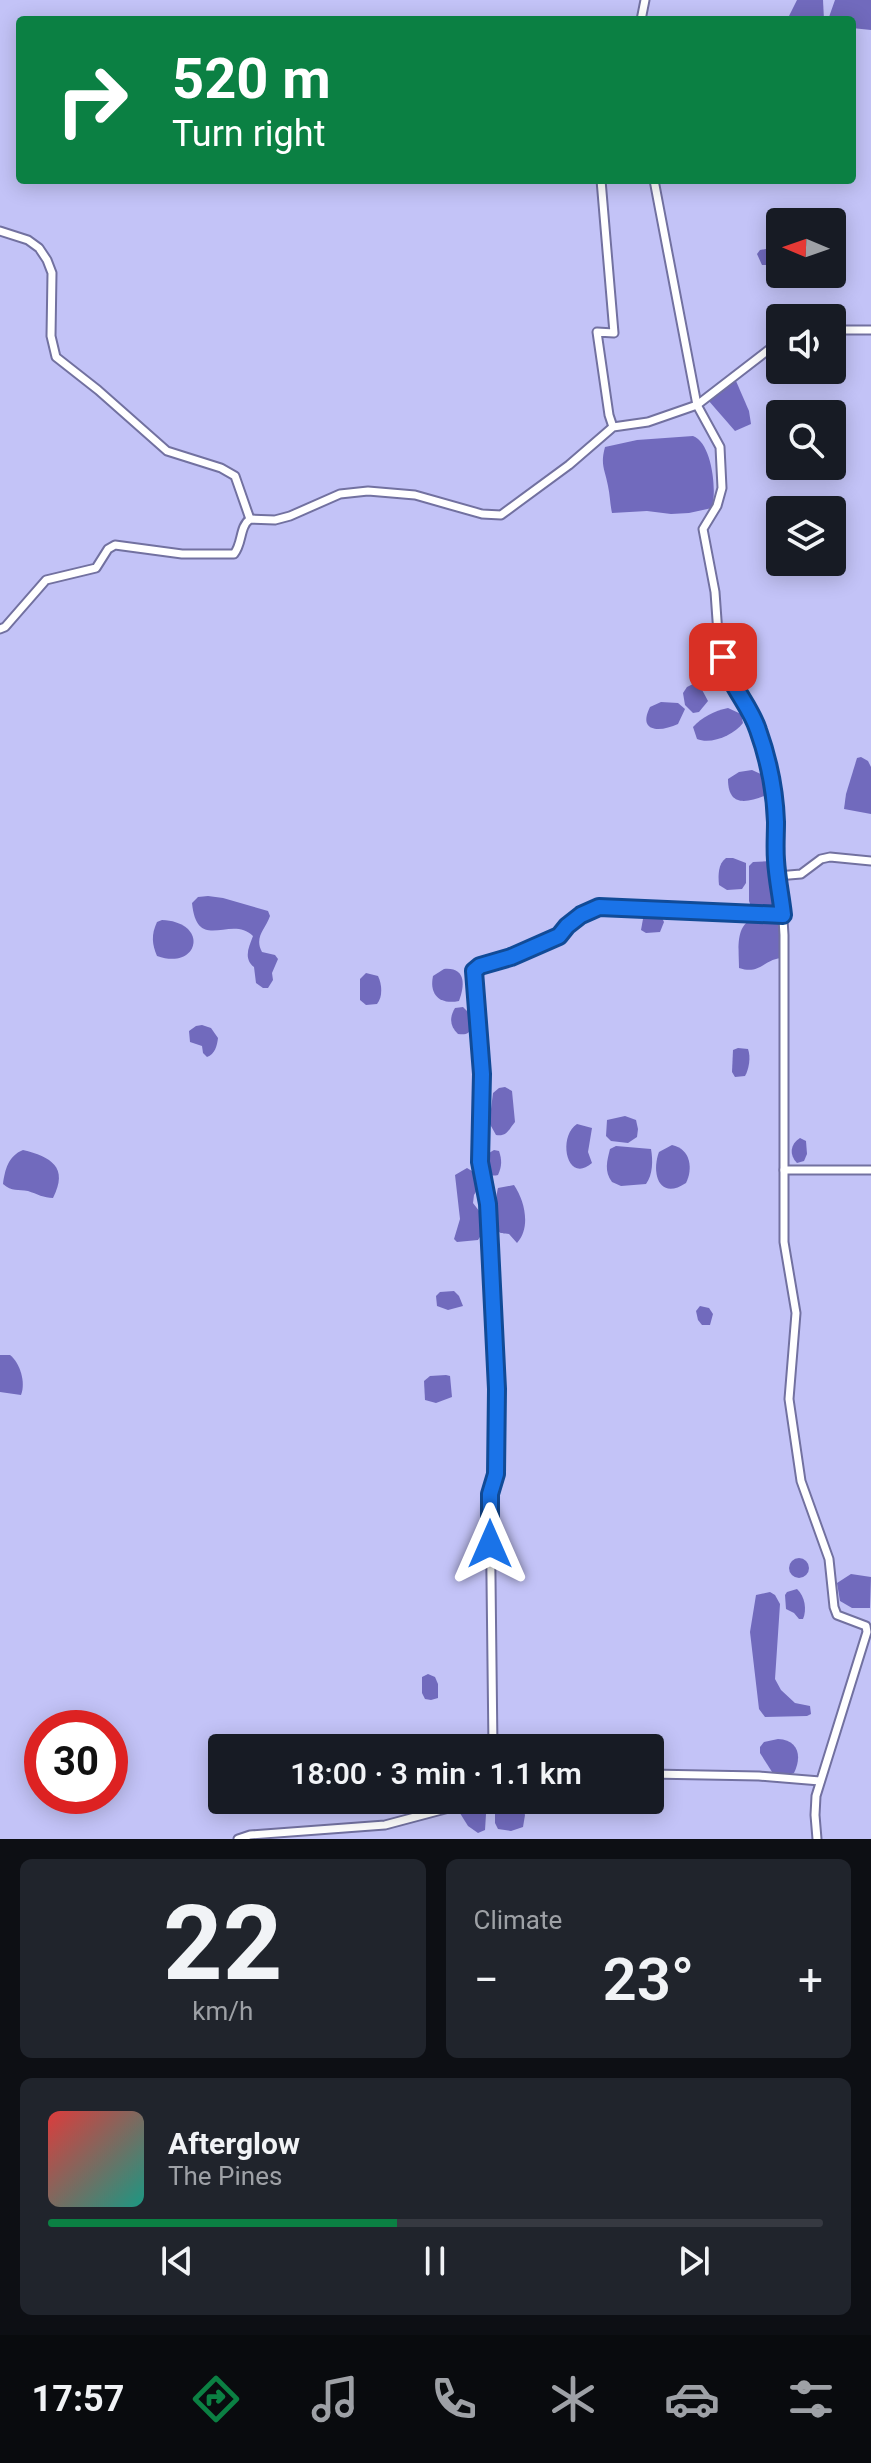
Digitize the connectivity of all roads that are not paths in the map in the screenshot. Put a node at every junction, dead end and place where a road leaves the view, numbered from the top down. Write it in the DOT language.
graph roads {
  1 [pos="601,184"];
  2 [pos="655,184"];
  3 [pos="0,231"];
  4 [pos="846,330"];
  5 [pos="871,330"];
  6 [pos="766,352"];
  7 [pos="697,405"];
  8 [pos="613,427"];
  9 [pos="250,519"];
  10 [pos="0,629"];
  11 [pos="871,861"];
  12 [pos="777,876"];
  13 [pos="783,915"];
  14 [pos="784,1170"];
  15 [pos="871,1170"];
  16 [pos="493,1734"];
  17 [pos="664,1774"];
  18 [pos="820,1781"];
  19 [pos="426,1814"];
  20 [pos="238,1839"];
  21 [pos="817,1839"];
  1 -- 8 [label="street"];
  2 -- 7 [label="street"];
  3 -- 9 [label="street"];
  4 -- 5 [label="street"];
  6 -- 7 [label="street"];
  7 -- 8 [label="street"];
  7 -- 12 [label="street"];
  8 -- 9 [label="street"];
  9 -- 10 [label="street"];
  11 -- 12 [label="street"];
  12 -- 13 [label="street"];
  13 -- 14 [label="street"];
  13 -- 16 [label="street"];
  14 -- 15 [label="street"];
  14 -- 18 [label="street"];
  17 -- 18 [label="street"];
  18 -- 21 [label="street"];
  19 -- 20 [label="street"];
}
